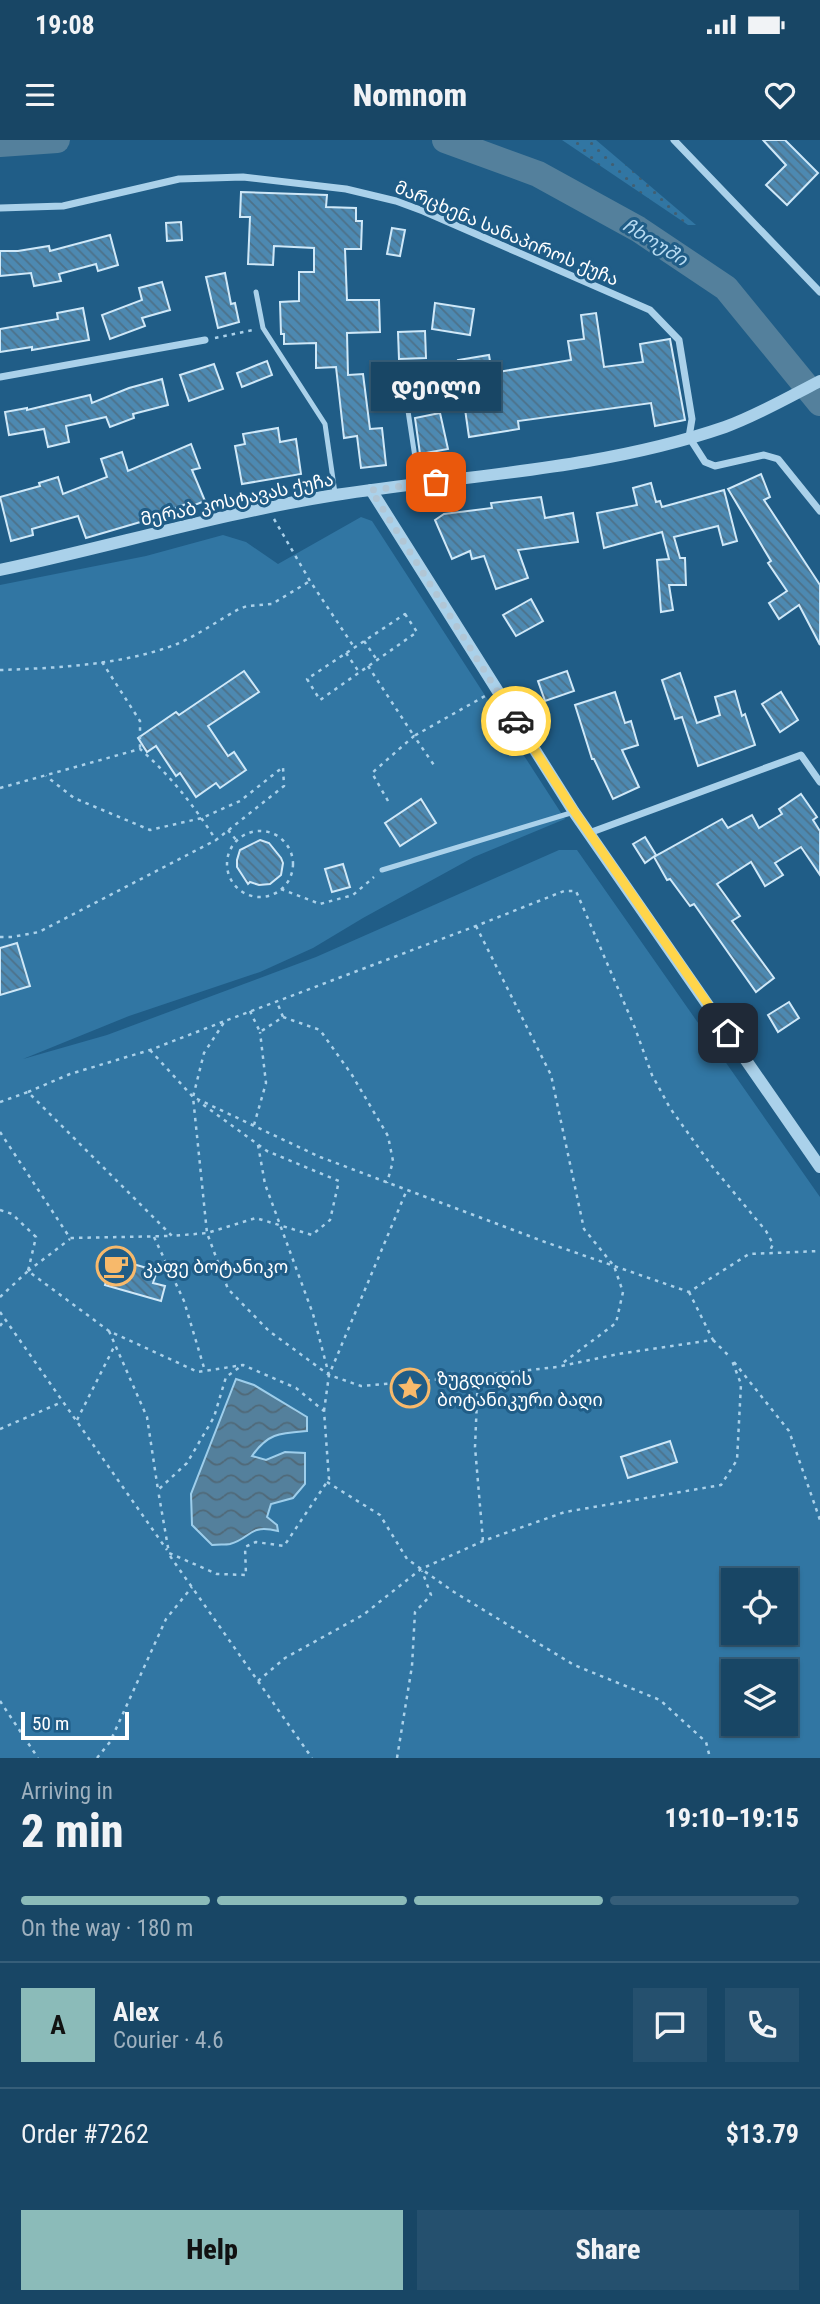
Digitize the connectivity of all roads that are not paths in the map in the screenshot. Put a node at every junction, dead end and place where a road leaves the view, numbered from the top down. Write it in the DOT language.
graph roads {
  1 [pos="674,140"];
  2 [pos="0,208"];
  3 [pos="256,292"];
  4 [pos="820,292"];
  5 [pos="205,340"];
  6 [pos="402,371"];
  7 [pos="0,377"];
  8 [pos="820,381"];
  9 [pos="689,437"];
  10 [pos="419,484"];
  11 [pos="371,490"];
  12 [pos="336,495"];
  13 [pos="820,511"];
  14 [pos="0,570"];
  15 [pos="820,782"];
  16 [pos="574,811"];
  17 [pos="589,833"];
  18 [pos="382,870"];
  19 [pos="820,1167"];
  1 -- 4 [label="street"];
  2 -- 9 [label="street, მარცხენა სანაპიროს ქუჩა"];
  3 -- 12 [label="lane"];
  5 -- 7 [label="street"];
  6 -- 10 [label="lane"];
  8 -- 9 [label="street, მერაბ კოსტავას ქუჩა"];
  9 -- 10 [label="street, მერაბ კოსტავას ქუჩა"];
  9 -- 13 [label="street"];
  10 -- 11 [label="street, მერაბ კოსტავას ქუჩა"];
  11 -- 12 [label="street, მერაბ კოსტავას ქუჩა"];
  11 -- 16 [label="street"];
  12 -- 14 [label="street, მერაბ კოსტავას ქუჩა"];
  15 -- 17 [label="street"];
  16 -- 17 [label="street"];
  16 -- 18 [label="lane"];
  17 -- 19 [label="street"];
}
